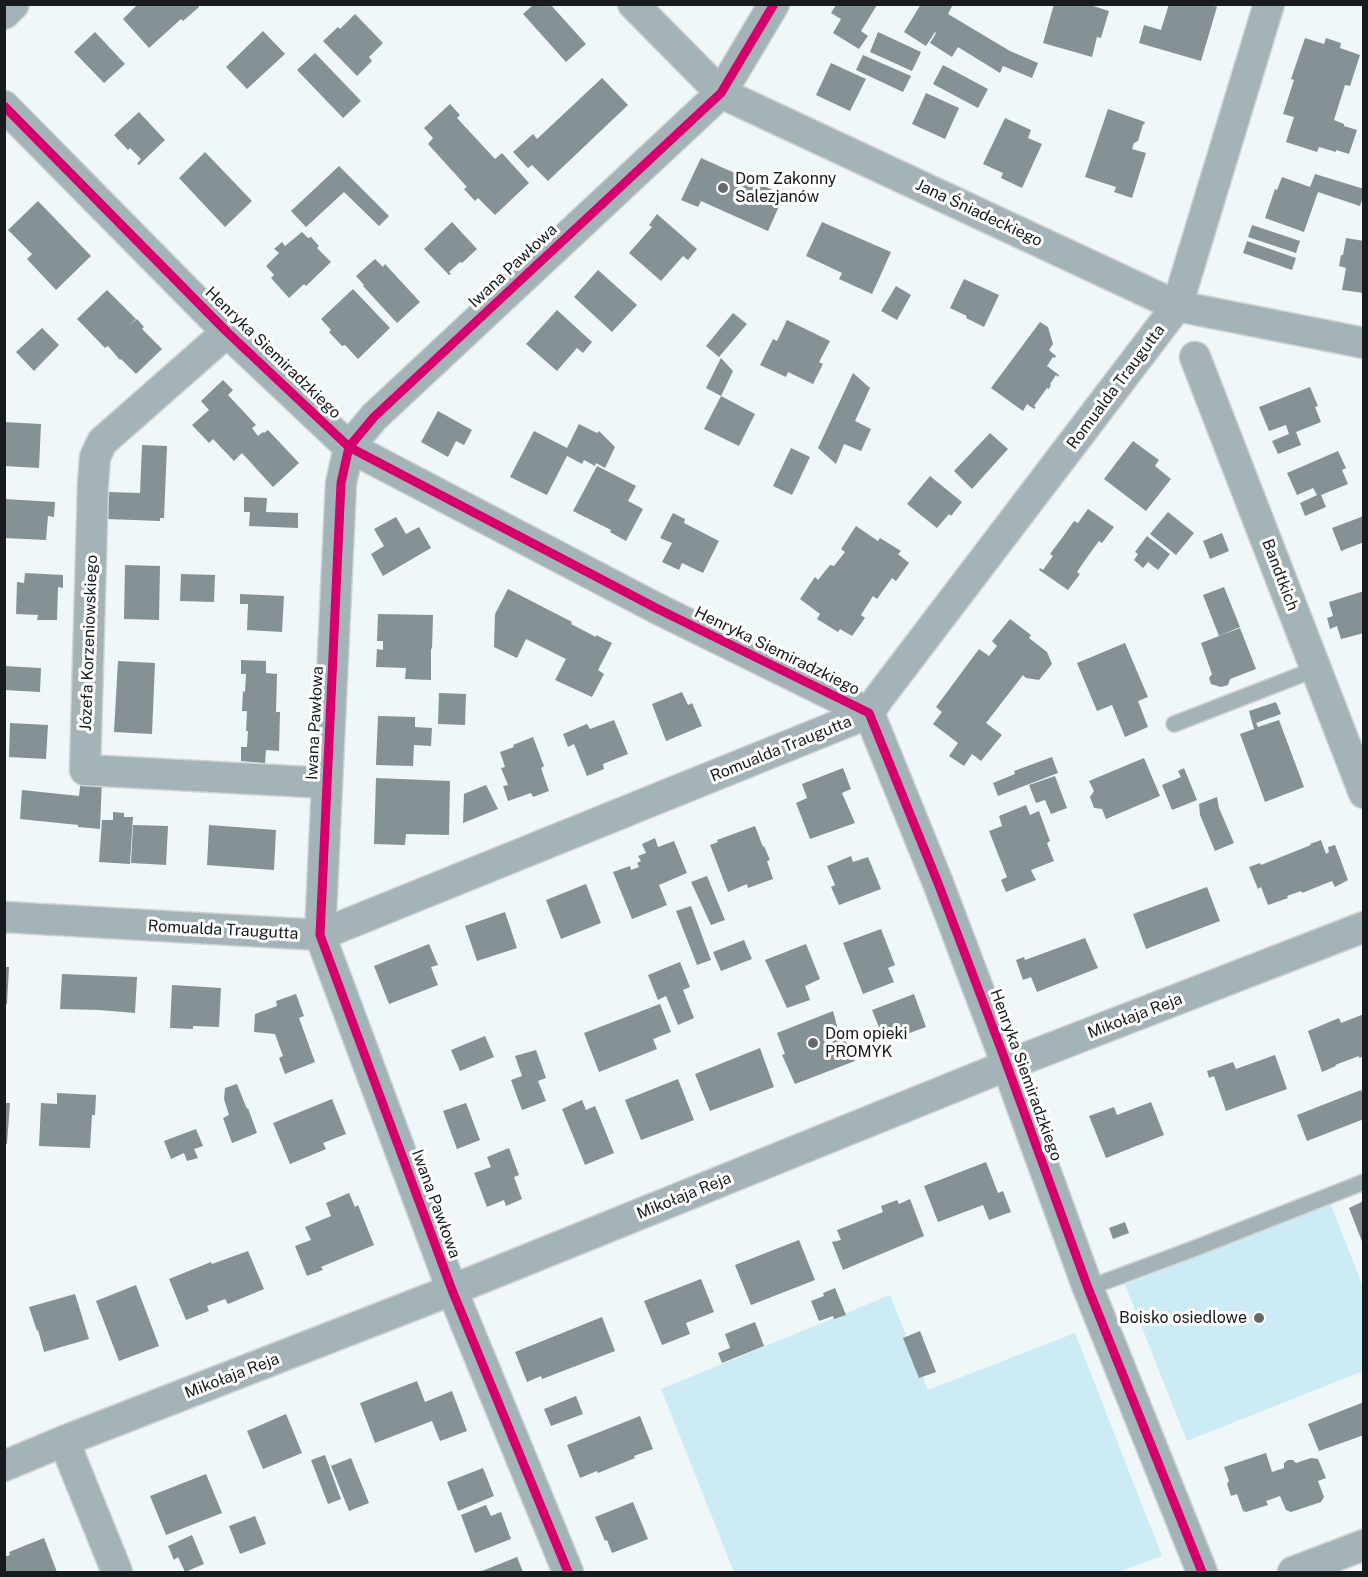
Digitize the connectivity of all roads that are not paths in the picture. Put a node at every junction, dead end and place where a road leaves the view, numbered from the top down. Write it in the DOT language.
graph roads {
  1 [pos="12,4"];
  2 [pos="633,4"];
  3 [pos="774,4"];
  4 [pos="1269,4"];
  5 [pos="4,12"];
  6 [pos="721,93"];
  7 [pos="4,106"];
  8 [pos="1177,306"];
  9 [pos="227,332"];
  10 [pos="1364,343"];
  11 [pos="1196,357"];
  12 [pos="349,447"];
  13 [pos="1316,669"];
  14 [pos="868,713"];
  15 [pos="1174,724"];
  16 [pos="327,783"];
  17 [pos="1364,793"];
  18 [pos="4,917"];
  19 [pos="1364,927"];
  20 [pos="320,935"];
  21 [pos="1007,1066"];
  22 [pos="1364,1182"];
  23 [pos="1088,1288"];
  24 [pos="452,1290"];
  25 [pos="64,1441"];
  26 [pos="4,1466"];
  27 [pos="1364,1545"];
  28 [pos="117,1572"];
  29 [pos="568,1572"];
  30 [pos="1202,1572"];
  31 [pos="1293,1572"];
  1 -- 5 [label="street"];
  2 -- 6 [label="street, Jana Śniadeckiego"];
  3 -- 6 [label="street, Iwana Pawłowa"];
  4 -- 8 [label="street, Romualda Traugutta"];
  6 -- 8 [label="street, Jana Śniadeckiego"];
  6 -- 12 [label="street, Iwana Pawłowa"];
  7 -- 9 [label="street, Henryka Siemiradzkiego"];
  8 -- 10 [label="street, Jana Śniadeckiego"];
  8 -- 14 [label="street, Romualda Traugutta"];
  9 -- 12 [label="street, Henryka Siemiradzkiego"];
  9 -- 16 [label="street, Józefa Korzeniowskiego"];
  11 -- 13 [label="street, Bandtkich"];
  12 -- 14 [label="street, Henryka Siemiradzkiego"];
  12 -- 16 [label="street, Iwana Pawłowa"];
  13 -- 15 [label="lane"];
  13 -- 17 [label="street, Bandtkich"];
  14 -- 20 [label="street, Romualda Traugutta"];
  14 -- 21 [label="street, Henryka Siemiradzkiego"];
  16 -- 20 [label="street, Iwana Pawłowa"];
  18 -- 20 [label="street, Romualda Traugutta"];
  19 -- 21 [label="street, Mikołaja Reja"];
  20 -- 24 [label="street, Iwana Pawłowa"];
  21 -- 23 [label="street, Henryka Siemiradzkiego"];
  21 -- 24 [label="street, Mikołaja Reja"];
  22 -- 23 [label="lane"];
  23 -- 30 [label="street, Henryka Siemiradzkiego"];
  24 -- 25 [label="street, Mikołaja Reja"];
  24 -- 29 [label="street, Iwana Pawłowa"];
  25 -- 26 [label="street, Mikołaja Reja"];
  25 -- 28 [label="street"];
  27 -- 31 [label="street"];
}
